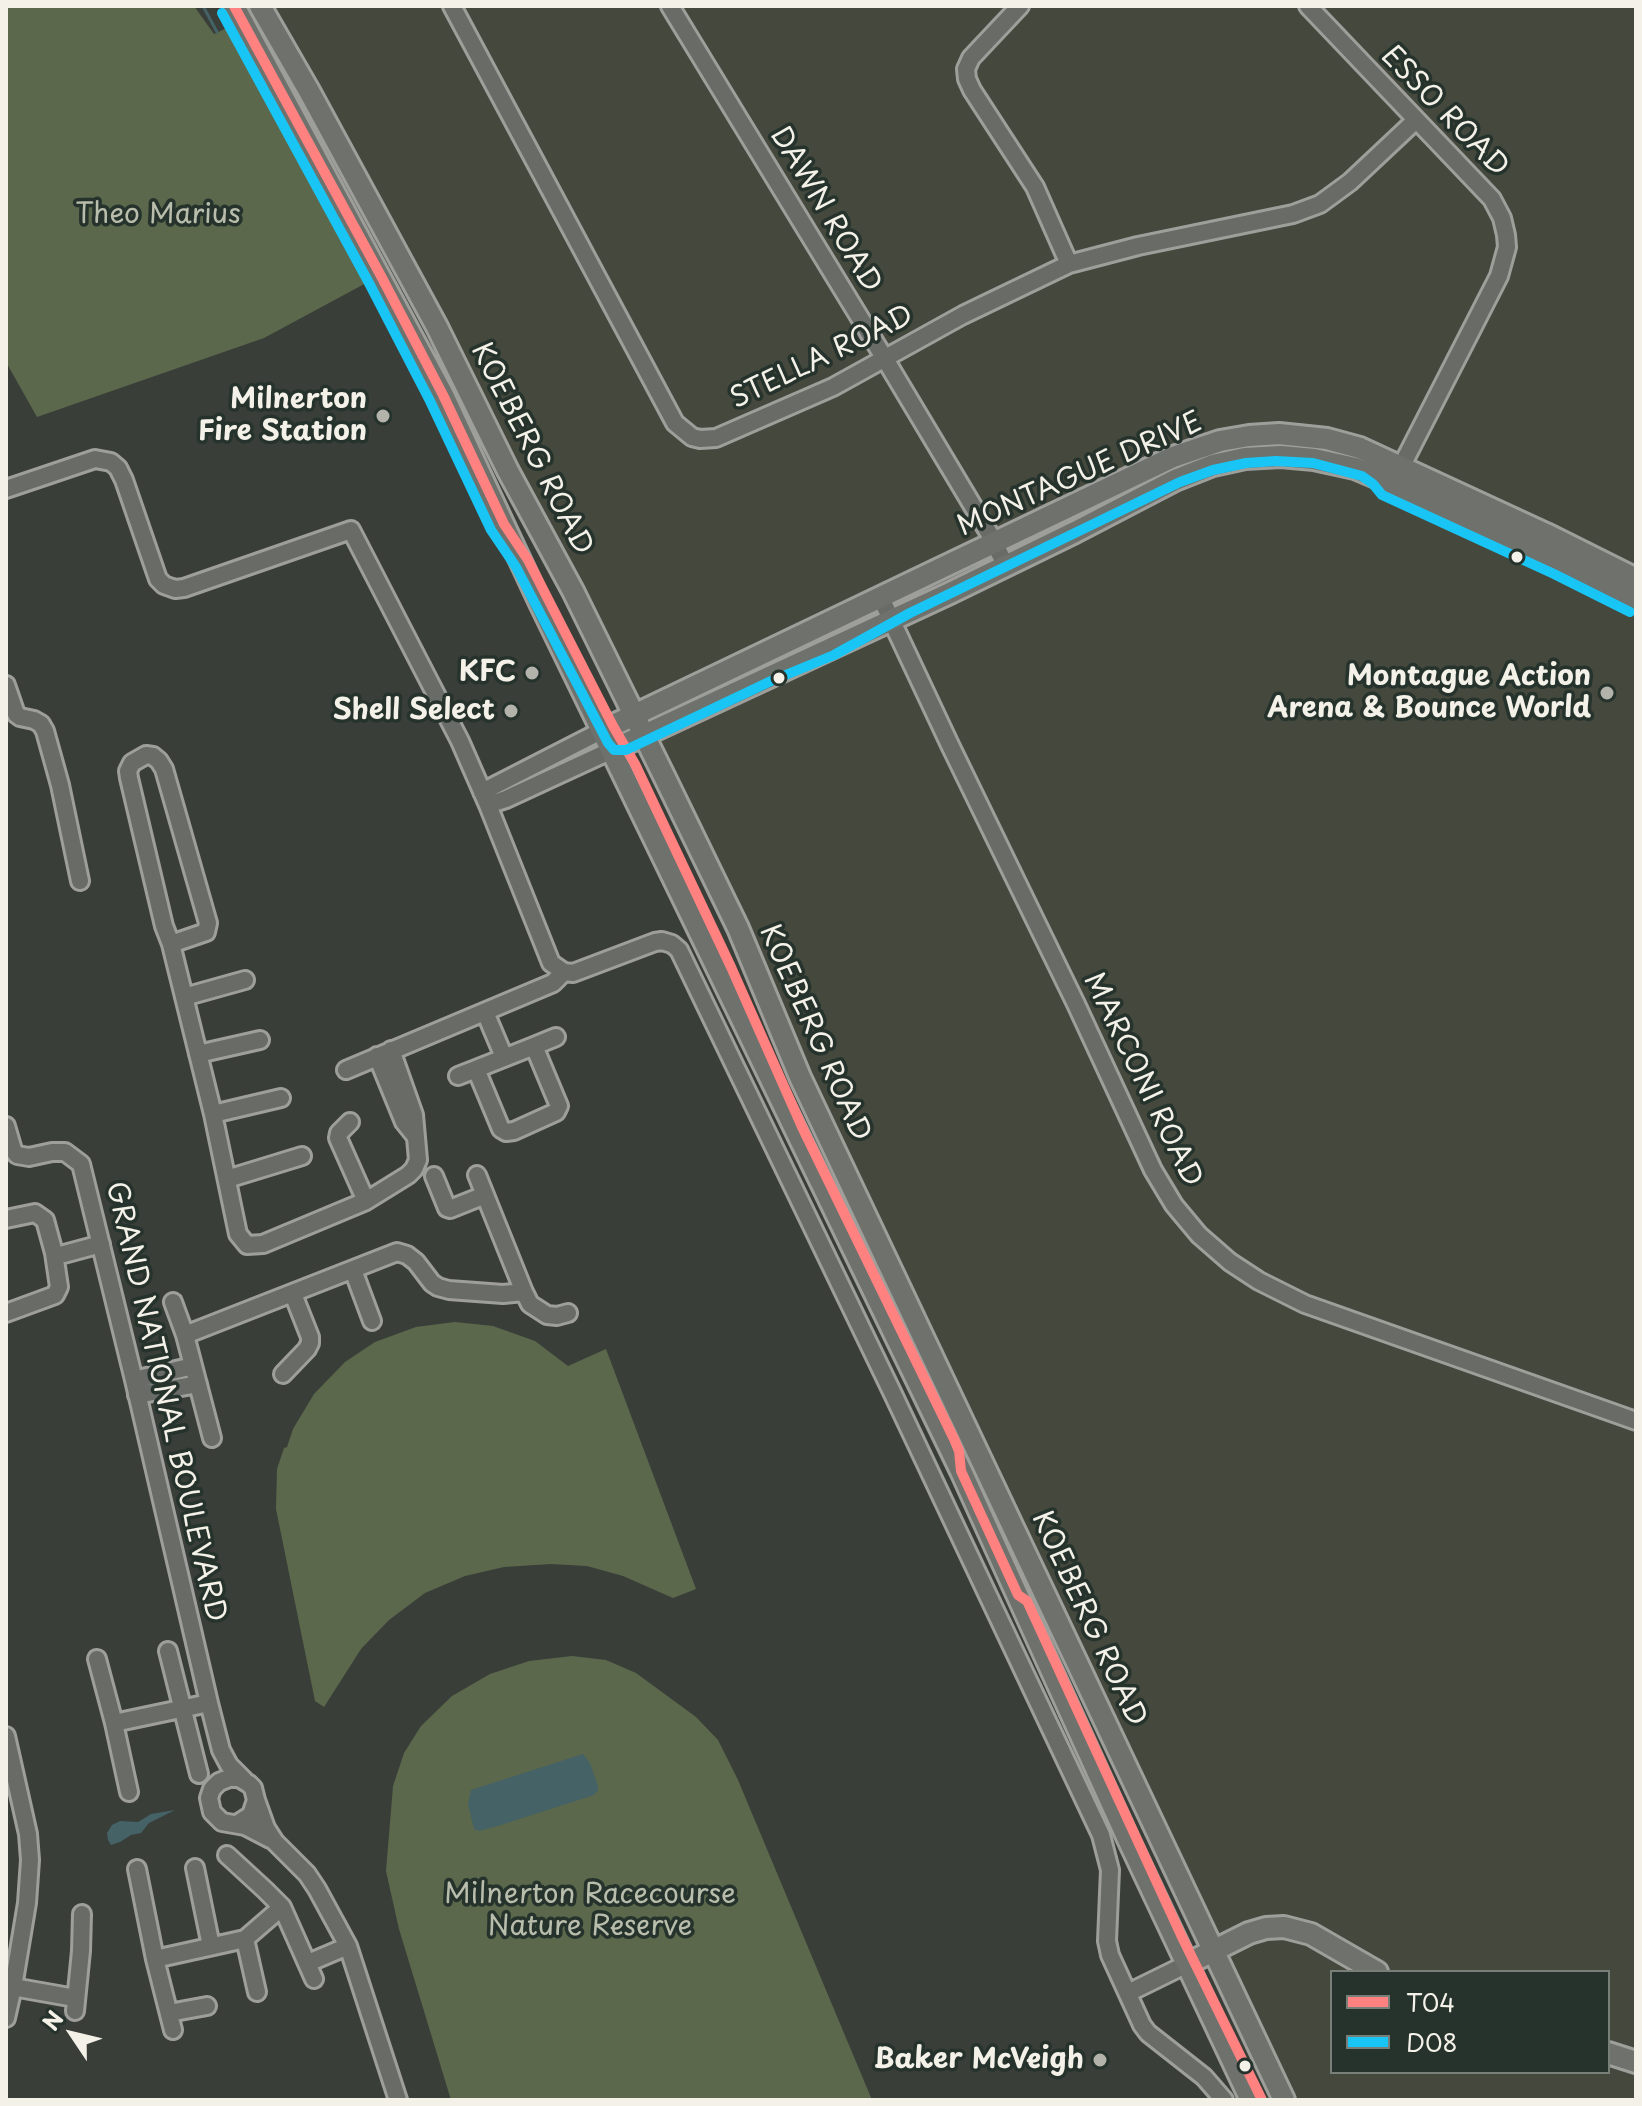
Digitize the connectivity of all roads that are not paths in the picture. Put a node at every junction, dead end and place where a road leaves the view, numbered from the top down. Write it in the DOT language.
graph roads {
  1 [pos="234,6"];
  2 [pos="260,6"];
  3 [pos="452,6"];
  4 [pos="670,6"];
  5 [pos="1020,6"];
  6 [pos="1308,6"];
  7 [pos="1416,120"];
  8 [pos="1069,264"];
  9 [pos="885,359"];
  10 [pos="1397,475"];
  11 [pos="6,489"];
  12 [pos="994,544"];
  13 [pos="1006,566"];
  14 [pos="1636,579"];
  15 [pos="881,598"];
  16 [pos="1636,600"];
  17 [pos="892,621"];
  18 [pos="6,685"];
  19 [pos="634,716"];
  20 [pos="13,719"];
  21 [pos="603,730"];
  22 [pos="644,736"];
  23 [pos="612,750"];
  24 [pos="485,798"];
  25 [pos="80,881"];
  26 [pos="171,944"];
  27 [pos="564,972"];
  28 [pos="245,980"];
  29 [pos="184,997"];
  30 [pos="485,1012"];
  31 [pos="556,1037"];
  32 [pos="260,1040"];
  33 [pos="534,1046"];
  34 [pos="384,1053"];
  35 [pos="198,1054"];
  36 [pos="504,1057"];
  37 [pos="476,1069"];
  38 [pos="346,1070"];
  39 [pos="458,1076"];
  40 [pos="281,1098"];
  41 [pos="213,1114"];
  42 [pos="350,1122"];
  43 [pos="6,1126"];
  44 [pos="302,1156"];
  45 [pos="477,1175"];
  46 [pos="434,1176"];
  47 [pos="227,1179"];
  48 [pos="485,1195"];
  49 [pos="366,1201"];
  50 [pos="6,1219"];
  51 [pos="101,1244"];
  52 [pos="64,1254"];
  53 [pos="353,1270"];
  54 [pos="524,1292"];
  55 [pos="293,1294"];
  56 [pos="173,1302"];
  57 [pos="6,1313"];
  58 [pos="568,1313"];
  59 [pos="372,1321"];
  60 [pos="185,1335"];
  61 [pos="193,1366"];
  62 [pos="283,1374"];
  63 [pos="198,1384"];
  64 [pos="136,1388"];
  65 [pos="1636,1421"];
  66 [pos="212,1438"];
  67 [pos="168,1651"];
  68 [pos="97,1659"];
  69 [pos="209,1703"];
  70 [pos="183,1709"];
  71 [pos="114,1723"];
  72 [pos="6,1736"];
  73 [pos="221,1750"];
  74 [pos="10,1766"];
  75 [pos="199,1774"];
  76 [pos="244,1780"];
  77 [pos="212,1789"];
  78 [pos="129,1792"];
  79 [pos="256,1800"];
  80 [pos="237,1824"];
  81 [pos="275,1842"];
  82 [pos="227,1855"];
  83 [pos="195,1868"];
  84 [pos="137,1869"];
  85 [pos="282,1907"];
  86 [pos="82,1914"];
  87 [pos="245,1939"];
  88 [pos="347,1944"];
  89 [pos="211,1946"];
  90 [pos="1214,1950"];
  91 [pos="155,1959"];
  92 [pos="1187,1964"];
  93 [pos="1374,1970"];
  94 [pos="13,1987"];
  95 [pos="257,1992"];
  96 [pos="1128,1993"];
  97 [pos="207,2006"];
  98 [pos="169,2013"];
  99 [pos="6,2018"];
  100 [pos="173,2030"];
  101 [pos="1610,2054"];
  102 [pos="1636,2062"];
  103 [pos="398,2100"];
  104 [pos="1224,2100"];
  105 [pos="1251,2100"];
  106 [pos="1284,2100"];
  1 -- 21 [label="main road, KOEBERG ROAD"];
  2 -- 19 [label="main road, KOEBERG ROAD"];
  3 -- 9 [label="street, STELLA ROAD"];
  4 -- 9 [label="street, DAWN ROAD"];
  5 -- 8 [label="street"];
  6 -- 7 [label="street, ESSO ROAD"];
  7 -- 8 [label="street, STELLA ROAD"];
  7 -- 10 [label="street, ESSO ROAD"];
  8 -- 9 [label="street, STELLA ROAD"];
  9 -- 12 [label="street, DAWN ROAD"];
  10 -- 12 [label="main road, MONTAGUE DRIVE"];
  10 -- 13 [label="main road, MONTAGUE DRIVE"];
  10 -- 14 [label="main road, MONTAGUE DRIVE"];
  10 -- 16 [label="main road, MONTAGUE DRIVE"];
  11 -- 24 [label="street"];
  12 -- 13 [label="street, DAWN ROAD"];
  12 -- 15 [label="main road, MONTAGUE DRIVE"];
  13 -- 17 [label="main road, MONTAGUE DRIVE"];
  15 -- 17 [label="street, MARCONI ROAD"];
  15 -- 19 [label="main road, MONTAGUE DRIVE"];
  17 -- 22 [label="main road, MONTAGUE DRIVE"];
  17 -- 65 [label="street, MARCONI ROAD"];
  18 -- 20 [label="street"];
  19 -- 21 [label="main road, MONTAGUE DRIVE"];
  19 -- 22 [label="main road, KOEBERG ROAD"];
  20 -- 25 [label="street"];
  21 -- 23 [label="main road, KOEBERG ROAD"];
  21 -- 24 [label="street"];
  22 -- 23 [label="main road, MONTAGUE DRIVE"];
  22 -- 90 [label="main road, KOEBERG ROAD"];
  23 -- 24 [label="street"];
  23 -- 92 [label="main road, KOEBERG ROAD"];
  24 -- 27 [label="street"];
  26 -- 26 [label="street"];
  26 -- 29 [label="street"];
  27 -- 30 [label="street"];
  27 -- 96 [label="street"];
  28 -- 29 [label="street"];
  29 -- 35 [label="street"];
  30 -- 34 [label="street"];
  30 -- 36 [label="street"];
  31 -- 33 [label="street"];
  32 -- 35 [label="street"];
  33 -- 36 [label="street"];
  33 -- 37 [label="street"];
  34 -- 38 [label="street"];
  34 -- 49 [label="street"];
  35 -- 41 [label="street"];
  36 -- 37 [label="street"];
  37 -- 39 [label="street"];
  40 -- 41 [label="street"];
  41 -- 47 [label="street"];
  42 -- 49 [label="street"];
  43 -- 51 [label="street, GRAND NATIONAL BOULEVARD"];
  44 -- 47 [label="street"];
  45 -- 48 [label="street"];
  46 -- 48 [label="street"];
  47 -- 49 [label="street"];
  48 -- 54 [label="street"];
  50 -- 57 [label="street"];
  51 -- 52 [label="street"];
  51 -- 64 [label="street, GRAND NATIONAL BOULEVARD"];
  53 -- 54 [label="street"];
  53 -- 55 [label="street"];
  53 -- 59 [label="street"];
  54 -- 58 [label="street"];
  55 -- 60 [label="street"];
  55 -- 62 [label="street"];
  56 -- 60 [label="street"];
  60 -- 61 [label="street"];
  61 -- 63 [label="street"];
  61 -- 64 [label="street"];
  63 -- 64 [label="street"];
  63 -- 66 [label="street"];
  64 -- 69 [label="street, GRAND NATIONAL BOULEVARD"];
  67 -- 70 [label="street"];
  68 -- 71 [label="street"];
  69 -- 70 [label="street"];
  69 -- 73 [label="street, GRAND NATIONAL BOULEVARD"];
  70 -- 71 [label="street"];
  70 -- 75 [label="street"];
  71 -- 78 [label="street"];
  72 -- 74 [label="street"];
  73 -- 76 [label="street, GRAND NATIONAL BOULEVARD"];
  73 -- 77 [label="street, GRAND NATIONAL BOULEVARD"];
  74 -- 94 [label="street"];
  76 -- 77 [label="street"];
  76 -- 79 [label="street"];
  77 -- 80 [label="street"];
  79 -- 80 [label="street"];
  79 -- 81 [label="street"];
  80 -- 81 [label="street"];
  81 -- 88 [label="street"];
  82 -- 85 [label="street"];
  83 -- 89 [label="street"];
  84 -- 91 [label="street"];
  85 -- 87 [label="street"];
  85 -- 88 [label="street"];
  86 -- 94 [label="street"];
  87 -- 89 [label="street"];
  87 -- 95 [label="street"];
  88 -- 103 [label="street"];
  89 -- 91 [label="street"];
  90 -- 92 [label="main road"];
  90 -- 93 [label="main road"];
  90 -- 106 [label="main road, KOEBERG ROAD"];
  91 -- 98 [label="street"];
  92 -- 96 [label="street"];
  92 -- 105 [label="main road, KOEBERG ROAD"];
  94 -- 99 [label="street"];
  96 -- 104 [label="street"];
  97 -- 98 [label="street"];
  98 -- 100 [label="street"];
  101 -- 102 [label="main road"];
}
